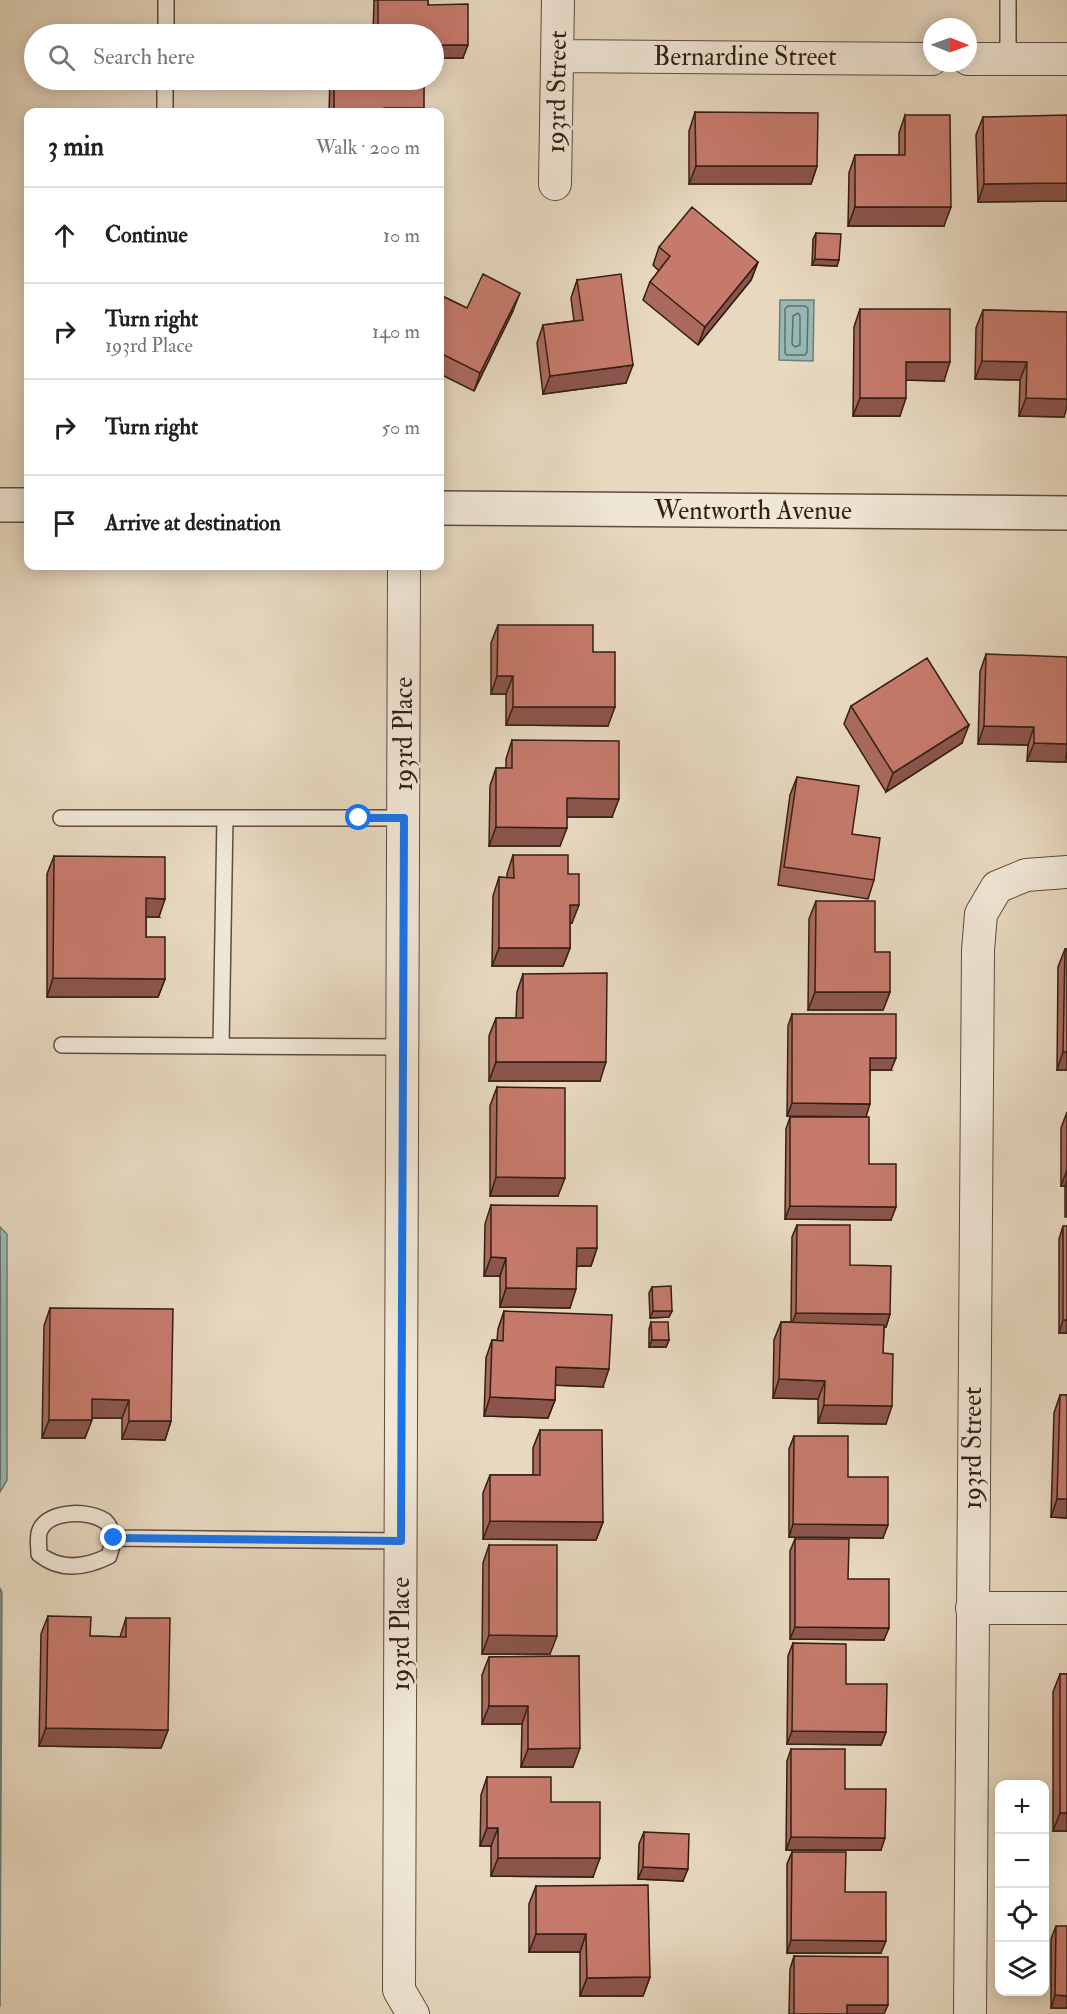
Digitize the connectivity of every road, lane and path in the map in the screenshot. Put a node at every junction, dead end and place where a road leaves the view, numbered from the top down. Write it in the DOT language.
graph roads {
  1 [pos="166,0"];
  2 [pos="558,0"];
  3 [pos="1008,0"];
  4 [pos="166,24"];
  5 [pos="558,56"];
  6 [pos="923,58"];
  7 [pos="977,59"];
  8 [pos="1008,59"];
  9 [pos="1067,59"];
  10 [pos="165,90"];
  11 [pos="165,108"];
  12 [pos="555,184"];
  13 [pos="0,505"];
  14 [pos="24,505"];
  15 [pos="444,508"];
  16 [pos="1067,513"];
  17 [pos="404,570"];
  18 [pos="61,818"];
  19 [pos="225,818"];
  20 [pos="404,818"];
  21 [pos="1067,872"];
  22 [pos="62,1045"];
  23 [pos="221,1046"];
  24 [pos="403,1047"];
  25 [pos="114,1538"];
  26 [pos="401,1541"];
  27 [pos="972,1608"];
  28 [pos="1067,1608"];
  29 [pos="413,2014"];
  30 [pos="970,2014"];
  1 -- 4 [label="lane"];
  2 -- 5 [label="street, 193rd Street"];
  3 -- 8 [label="lane"];
  5 -- 6 [label="street, Bernardine Street"];
  5 -- 12 [label="street, 193rd Street"];
  7 -- 8 [label="street"];
  8 -- 9 [label="street"];
  10 -- 11 [label="lane"];
  13 -- 14 [label="street"];
  15 -- 16 [label="street, Wentworth Avenue"];
  17 -- 20 [label="street, 193rd Place"];
  18 -- 19 [label="lane"];
  19 -- 20 [label="lane"];
  19 -- 23 [label="lane"];
  20 -- 24 [label="street, 193rd Place"];
  21 -- 27 [label="street, 193rd Street"];
  22 -- 23 [label="lane"];
  23 -- 24 [label="lane"];
  24 -- 26 [label="street, 193rd Place"];
  25 -- 25 [label="lane"];
  25 -- 26 [label="lane"];
  26 -- 29 [label="street, 193rd Place"];
  27 -- 28 [label="street"];
  27 -- 30 [label="street, 193rd Street"];
}
